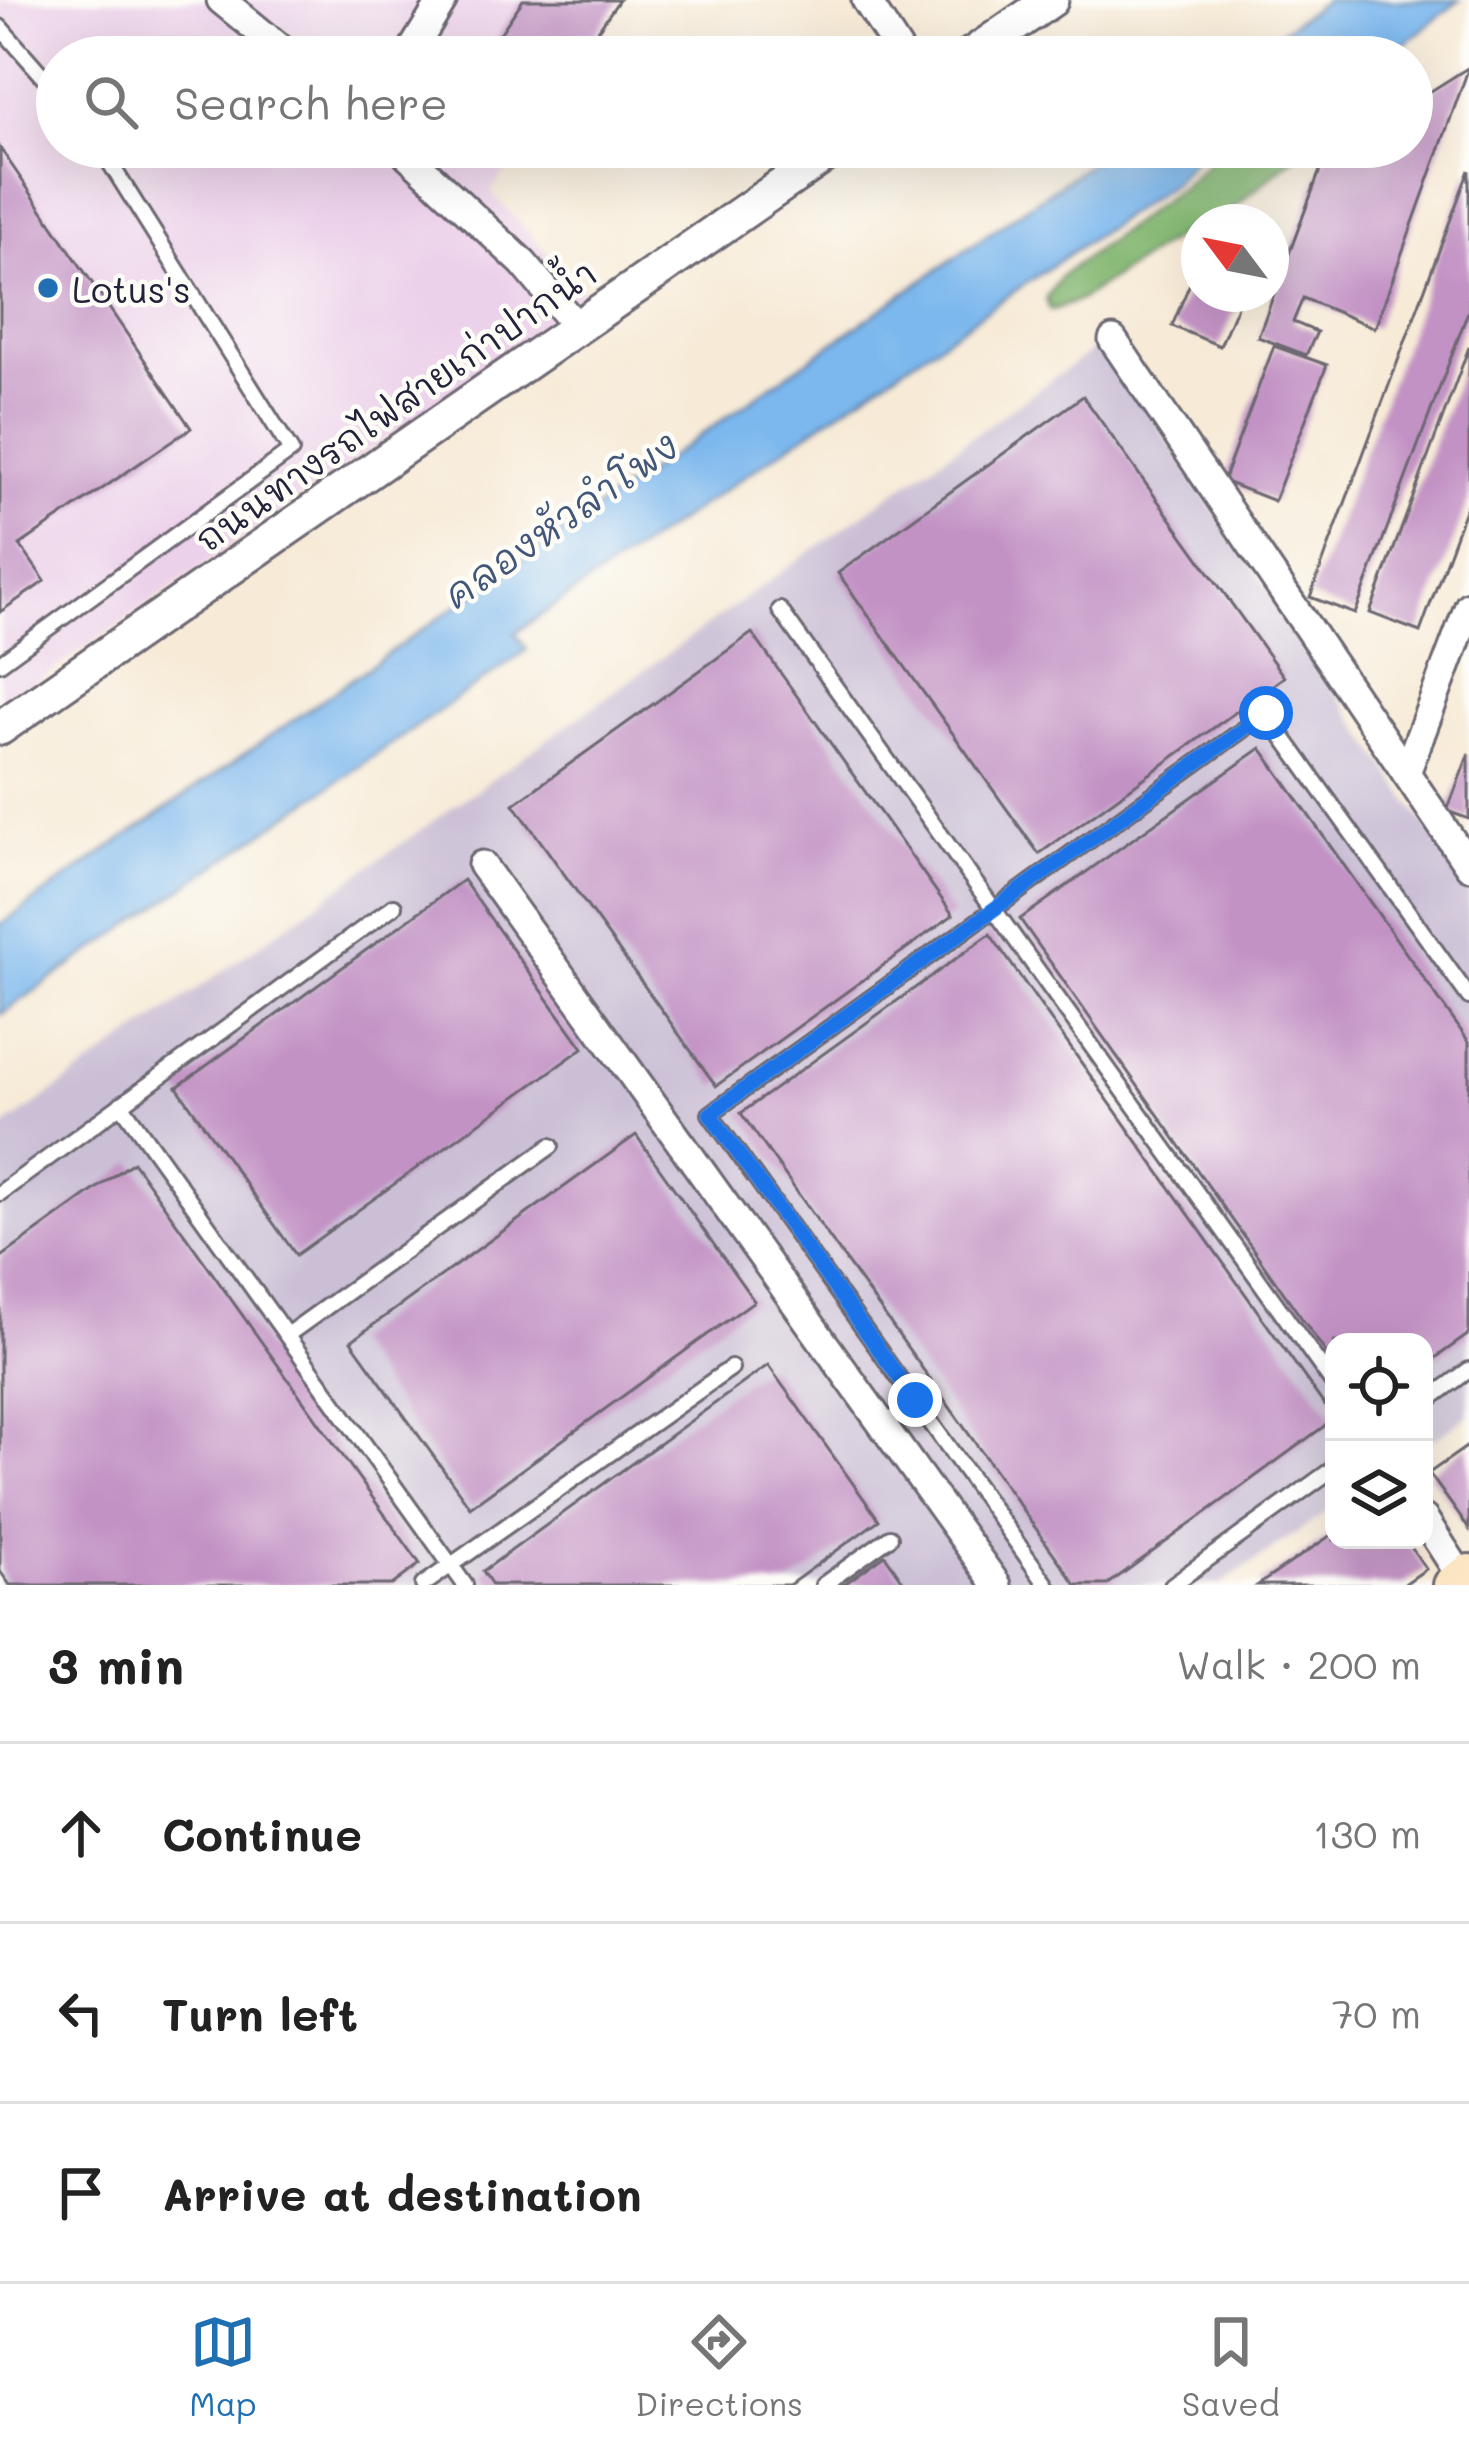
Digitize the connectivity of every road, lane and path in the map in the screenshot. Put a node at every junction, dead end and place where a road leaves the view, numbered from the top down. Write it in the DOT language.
graph roads {
  1 [pos="220,0"];
  2 [pos="443,0"];
  3 [pos="866,0"];
  4 [pos="1051,0"];
  5 [pos="0,27"];
  6 [pos="265,36"];
  7 [pos="421,36"];
  8 [pos="889,36"];
  9 [pos="999,36"];
  10 [pos="36,68"];
  11 [pos="113,168"];
  12 [pos="421,168"];
  13 [pos="806,168"];
  14 [pos="576,326"];
  15 [pos="1113,340"];
  16 [pos="1469,606"];
  17 [pos="779,610"];
  18 [pos="0,663"];
  19 [pos="0,728"];
  20 [pos="1406,772"];
  21 [pos="482,865"];
  22 [pos="1469,866"];
  23 [pos="394,907"];
  24 [pos="994,909"];
  25 [pos="1469,997"];
  26 [pos="121,1104"];
  27 [pos="551,1147"];
  28 [pos="0,1193"];
  29 [pos="287,1335"];
  30 [pos="731,1369"];
  31 [pos="1469,1370"];
  32 [pos="1325,1372"];
  33 [pos="1433,1396"];
  34 [pos="915,1400"];
  35 [pos="884,1426"];
  36 [pos="1325,1474"];
  37 [pos="1433,1534"];
  38 [pos="890,1538"];
  39 [pos="452,1566"];
  40 [pos="1461,1579"];
  41 [pos="424,1585"];
  42 [pos="465,1585"];
  43 [pos="823,1585"];
  44 [pos="997,1585"];
  45 [pos="1047,1585"];
  46 [pos="1172,1585"];
  1 -- 6 [label="street"];
  2 -- 7 [label="street"];
  3 -- 8 [label="street"];
  4 -- 9 [label="street"];
  5 -- 10 [label="lane"];
  11 -- 18 [label="lane"];
  12 -- 14 [label="street"];
  13 -- 14 [label="street, ถนนทางรถไฟสายเก่าปากน้ำ"];
  14 -- 19 [label="street, ถนนทางรถไฟสายเก่าปากน้ำ"];
  15 -- 20 [label="street"];
  16 -- 20 [label="street"];
  17 -- 24 [label="lane"];
  20 -- 22 [label="street"];
  21 -- 35 [label="street"];
  23 -- 26 [label="lane"];
  24 -- 25 [label="lane"];
  24 -- 32 [label="lane"];
  24 -- 34 [label="lane"];
  26 -- 28 [label="lane"];
  26 -- 29 [label="lane"];
  27 -- 29 [label="lane"];
  29 -- 39 [label="lane"];
  30 -- 39 [label="lane"];
  31 -- 33 [label="lane"];
  34 -- 35 [label="lane"];
  34 -- 45 [label="lane"];
  35 -- 44 [label="street"];
  36 -- 46 [label="lane"];
  37 -- 40 [label="street"];
  38 -- 43 [label="lane"];
  39 -- 41 [label="lane"];
  39 -- 42 [label="lane"];
}
